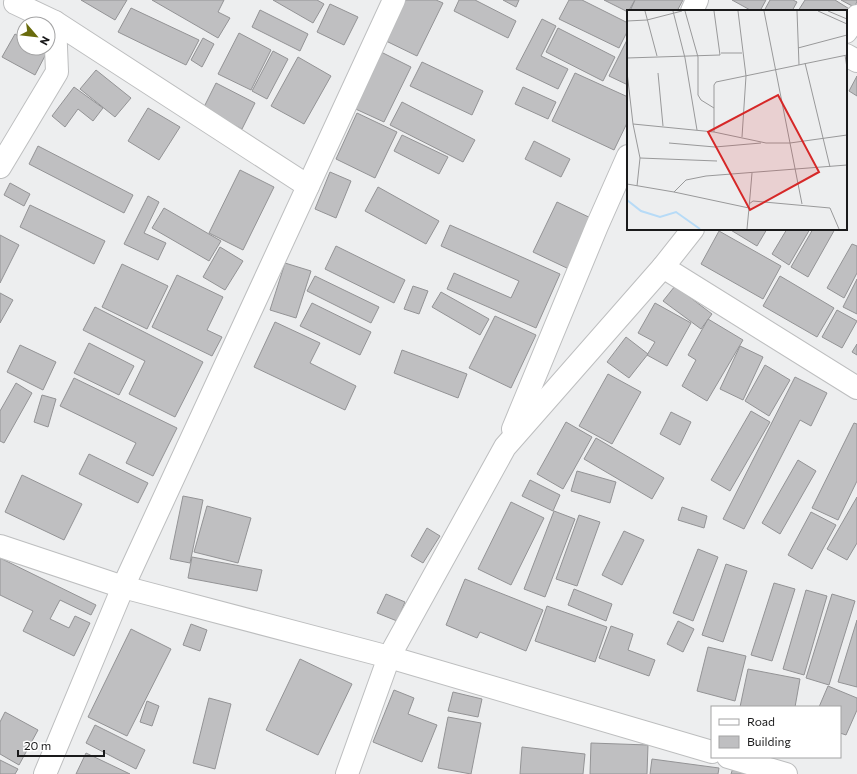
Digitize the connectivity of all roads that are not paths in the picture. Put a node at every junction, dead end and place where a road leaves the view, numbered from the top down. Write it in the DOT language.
graph roads {
  1 [pos="394,0"];
  2 [pos="697,0"];
  3 [pos="14,1"];
  4 [pos="692,10"];
  5 [pos="43,16"];
  6 [pos="857,16"];
  7 [pos="56,23"];
  8 [pos="847,31"];
  9 [pos="56,47"];
  10 [pos="847,56"];
  11 [pos="857,61"];
  12 [pos="627,158"];
  13 [pos="0,167"];
  14 [pos="308,186"];
  15 [pos="692,230"];
  16 [pos="663,267"];
  17 [pos="857,388"];
  18 [pos="505,447"];
  19 [pos="0,546"];
  20 [pos="122,587"];
  21 [pos="389,657"];
  22 [pos="711,752"];
  23 [pos="731,758"];
  24 [pos="45,774"];
  25 [pos="347,774"];
  26 [pos="786,774"];
  1 -- 14 [label="street"];
  2 -- 4 [label="street"];
  3 -- 5 [label="street"];
  6 -- 8 [label="street"];
  7 -- 14 [label="street"];
  9 -- 13 [label="street"];
  10 -- 11 [label="street"];
  12 -- 18 [label="street"];
  14 -- 20 [label="street"];
  15 -- 16 [label="street"];
  16 -- 17 [label="street"];
  16 -- 18 [label="street"];
  18 -- 21 [label="street"];
  19 -- 20 [label="street"];
  20 -- 21 [label="street"];
  20 -- 24 [label="street"];
  21 -- 22 [label="street"];
  21 -- 25 [label="street"];
  23 -- 26 [label="street"];
}
